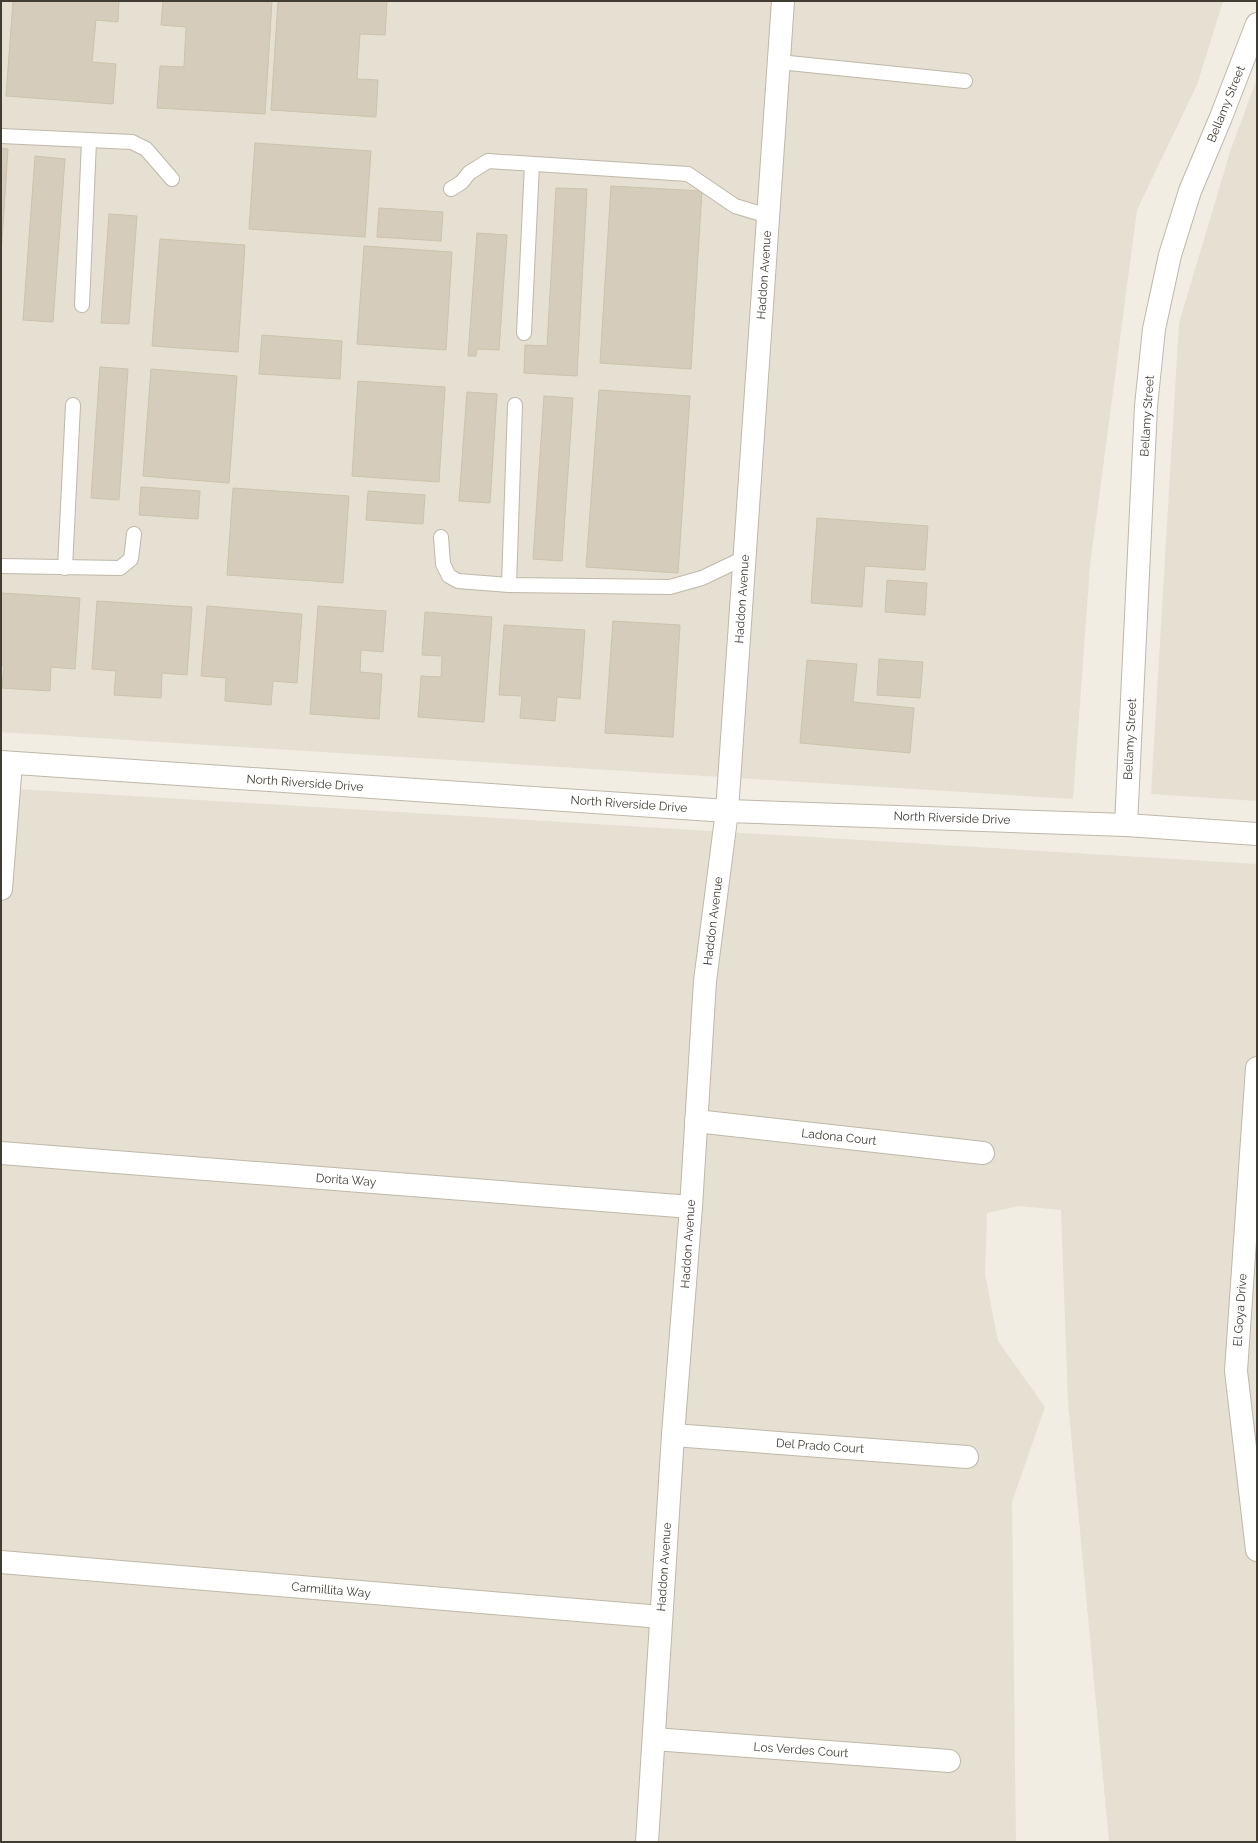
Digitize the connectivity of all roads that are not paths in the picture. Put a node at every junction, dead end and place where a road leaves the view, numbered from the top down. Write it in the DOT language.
graph roads {
  1 [pos="783,1"];
  2 [pos="1257,24"];
  3 [pos="778,62"];
  4 [pos="966,80"];
  5 [pos="1,136"];
  6 [pos="89,141"];
  7 [pos="532,164"];
  8 [pos="172,179"];
  9 [pos="451,189"];
  10 [pos="768,216"];
  11 [pos="82,306"];
  12 [pos="524,333"];
  13 [pos="73,405"];
  14 [pos="515,405"];
  15 [pos="134,534"];
  16 [pos="441,538"];
  17 [pos="744,558"];
  18 [pos="1,566"];
  19 [pos="65,568"];
  20 [pos="509,584"];
  21 [pos="6,763"];
  22 [pos="727,811"];
  23 [pos="1126,825"];
  24 [pos="1257,834"];
  25 [pos="1,889"];
  26 [pos="1257,1068"];
  27 [pos="696,1121"];
  28 [pos="1,1153"];
  29 [pos="983,1153"];
  30 [pos="691,1207"];
  31 [pos="673,1435"];
  32 [pos="967,1457"];
  33 [pos="1257,1550"];
  34 [pos="1,1562"];
  35 [pos="661,1617"];
  36 [pos="654,1738"];
  37 [pos="949,1761"];
  38 [pos="647,1842"];
  1 -- 3 [label="street, Haddon Avenue"];
  2 -- 23 [label="street, Bellamy Street"];
  3 -- 4 [label="lane"];
  3 -- 10 [label="street, Haddon Avenue"];
  5 -- 6 [label="lane"];
  6 -- 8 [label="lane"];
  6 -- 11 [label="lane"];
  7 -- 9 [label="lane"];
  7 -- 10 [label="lane"];
  7 -- 12 [label="lane"];
  10 -- 17 [label="street, Haddon Avenue"];
  13 -- 19 [label="lane"];
  14 -- 20 [label="lane"];
  15 -- 19 [label="lane"];
  16 -- 20 [label="lane"];
  17 -- 20 [label="lane"];
  17 -- 22 [label="street, Haddon Avenue"];
  18 -- 19 [label="lane"];
  21 -- 22 [label="street, North Riverside Drive"];
  21 -- 25 [label="street"];
  22 -- 23 [label="street, North Riverside Drive"];
  22 -- 27 [label="street, Haddon Avenue"];
  23 -- 24 [label="street, North Riverside Drive"];
  26 -- 33 [label="street, El Goya Drive"];
  27 -- 29 [label="street, Ladona Court"];
  27 -- 30 [label="street, Haddon Avenue"];
  28 -- 30 [label="street, Dorita Way"];
  30 -- 31 [label="street, Haddon Avenue"];
  31 -- 32 [label="street, Del Prado Court"];
  31 -- 35 [label="street, Haddon Avenue"];
  34 -- 35 [label="street, Carmillita Way"];
  35 -- 36 [label="street, Haddon Avenue"];
  36 -- 37 [label="street, Los Verdes Court"];
  36 -- 38 [label="street, Haddon Avenue"];
}
